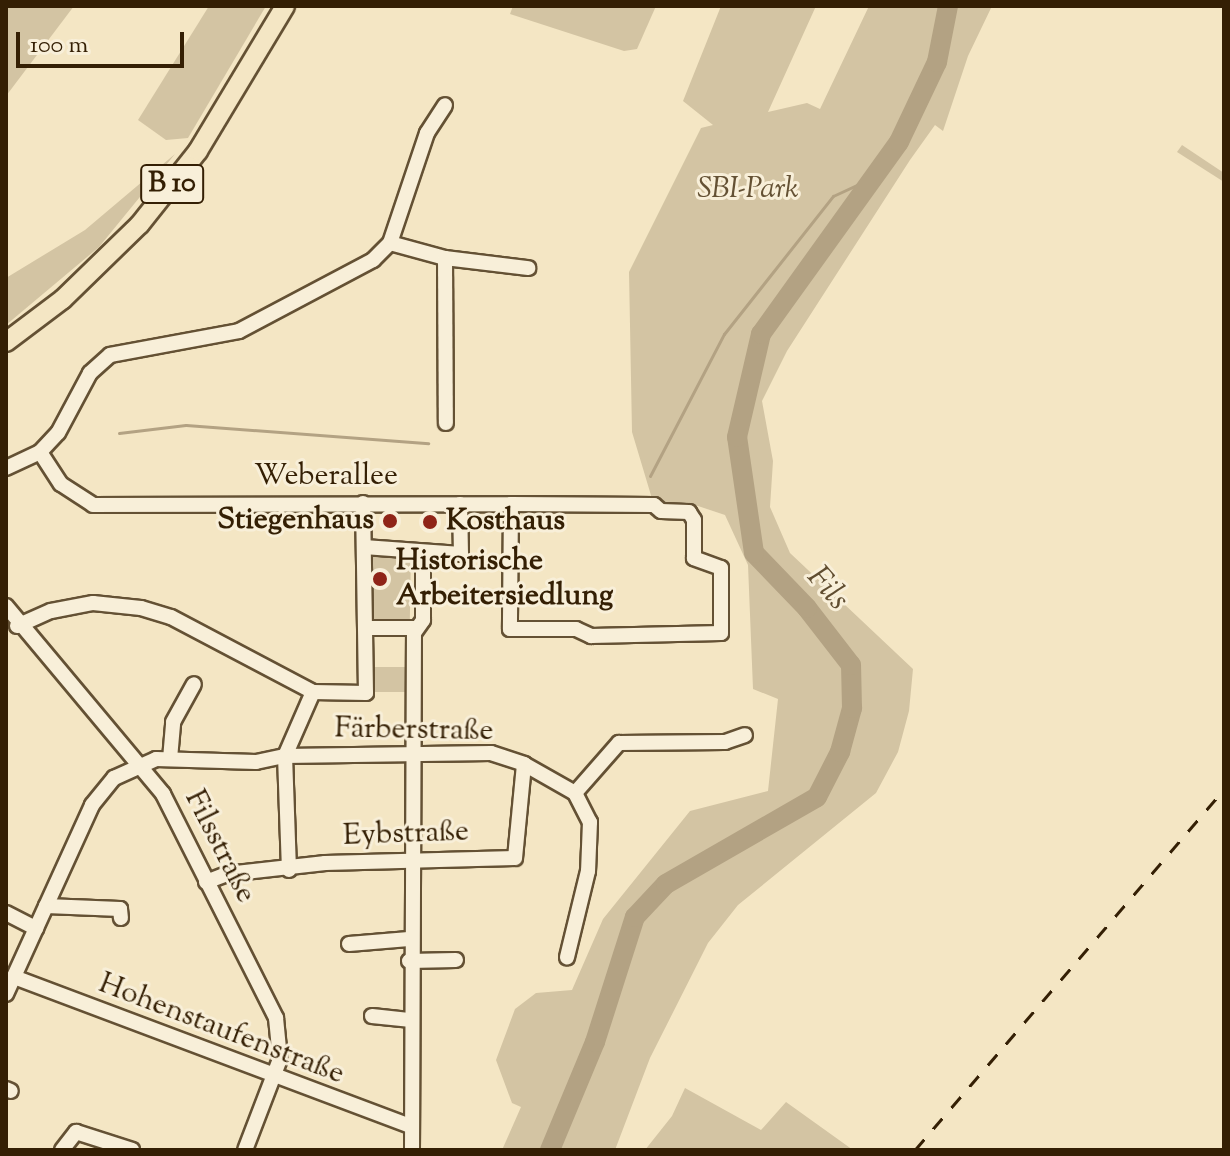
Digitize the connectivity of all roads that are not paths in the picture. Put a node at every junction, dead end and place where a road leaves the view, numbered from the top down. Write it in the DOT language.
graph roads {
  1 [pos="285,6"];
  2 [pos="445,105"];
  3 [pos="390,243"];
  4 [pos="445,258"];
  5 [pos="528,268"];
  6 [pos="6,342"];
  7 [pos="446,423"];
  8 [pos="40,452"];
  9 [pos="6,468"];
  10 [pos="363,503"];
  11 [pos="460,504"];
  12 [pos="511,504"];
  13 [pos="364,547"];
  14 [pos="423,554"];
  15 [pos="7,609"];
  16 [pos="17,626"];
  17 [pos="365,628"];
  18 [pos="415,628"];
  19 [pos="194,684"];
  20 [pos="313,692"];
  21 [pos="745,735"];
  22 [pos="414,754"];
  23 [pos="285,756"];
  24 [pos="170,759"];
  25 [pos="139,763"];
  26 [pos="524,764"];
  27 [pos="575,793"];
  28 [pos="413,860"];
  29 [pos="289,870"];
  30 [pos="206,882"];
  31 [pos="46,906"];
  32 [pos="6,913"];
  33 [pos="121,918"];
  34 [pos="36,928"];
  35 [pos="409,939"];
  36 [pos="349,944"];
  37 [pos="567,957"];
  38 [pos="456,960"];
  39 [pos="409,961"];
  40 [pos="14,977"];
  41 [pos="6,994"];
  42 [pos="372,1016"];
  43 [pos="409,1020"];
  44 [pos="273,1078"];
  45 [pos="411,1126"];
  46 [pos="62,1150"];
  47 [pos="132,1150"];
  48 [pos="245,1150"];
  49 [pos="412,1150"];
  1 -- 6 [label="main road, B 10"];
  2 -- 3 [label="street"];
  3 -- 4 [label="street"];
  3 -- 8 [label="street"];
  4 -- 5 [label="street"];
  4 -- 7 [label="street"];
  8 -- 9 [label="street"];
  8 -- 10 [label="street, Weberallee"];
  10 -- 11 [label="street, Weberallee"];
  10 -- 13 [label="street"];
  11 -- 12 [label="street, Weberallee"];
  11 -- 14 [label="street"];
  12 -- 12 [label="street, Weberallee"];
  13 -- 14 [label="street"];
  13 -- 17 [label="street"];
  14 -- 18 [label="street"];
  15 -- 16 [label="street, Filsstraße"];
  16 -- 20 [label="street"];
  16 -- 25 [label="street, Filsstraße"];
  17 -- 18 [label="street"];
  17 -- 20 [label="street"];
  18 -- 22 [label="street"];
  19 -- 24 [label="street"];
  20 -- 23 [label="street"];
  21 -- 27 [label="street"];
  22 -- 23 [label="street, Färberstraße"];
  22 -- 26 [label="street, Färberstraße"];
  22 -- 28 [label="street"];
  23 -- 24 [label="street, Färberstraße"];
  23 -- 29 [label="street"];
  24 -- 25 [label="street, Färberstraße"];
  25 -- 30 [label="street, Filsstraße"];
  25 -- 31 [label="street"];
  26 -- 27 [label="street, Färberstraße"];
  26 -- 28 [label="street, Eybstraße"];
  27 -- 37 [label="street"];
  28 -- 29 [label="street, Eybstraße"];
  28 -- 35 [label="street"];
  29 -- 30 [label="street, Eybstraße"];
  30 -- 44 [label="street, Filsstraße"];
  31 -- 33 [label="street"];
  31 -- 34 [label="street"];
  32 -- 34 [label="street"];
  34 -- 40 [label="street"];
  35 -- 36 [label="street"];
  35 -- 39 [label="street"];
  38 -- 39 [label="street"];
  39 -- 43 [label="street"];
  40 -- 41 [label="street"];
  40 -- 44 [label="street, Hohenstaufenstraße"];
  42 -- 43 [label="street"];
  43 -- 45 [label="street"];
  44 -- 45 [label="street, Hohenstaufenstraße"];
  44 -- 48 [label="street, Filsstraße"];
  45 -- 49 [label="street"];
  46 -- 47 [label="street"];
}
